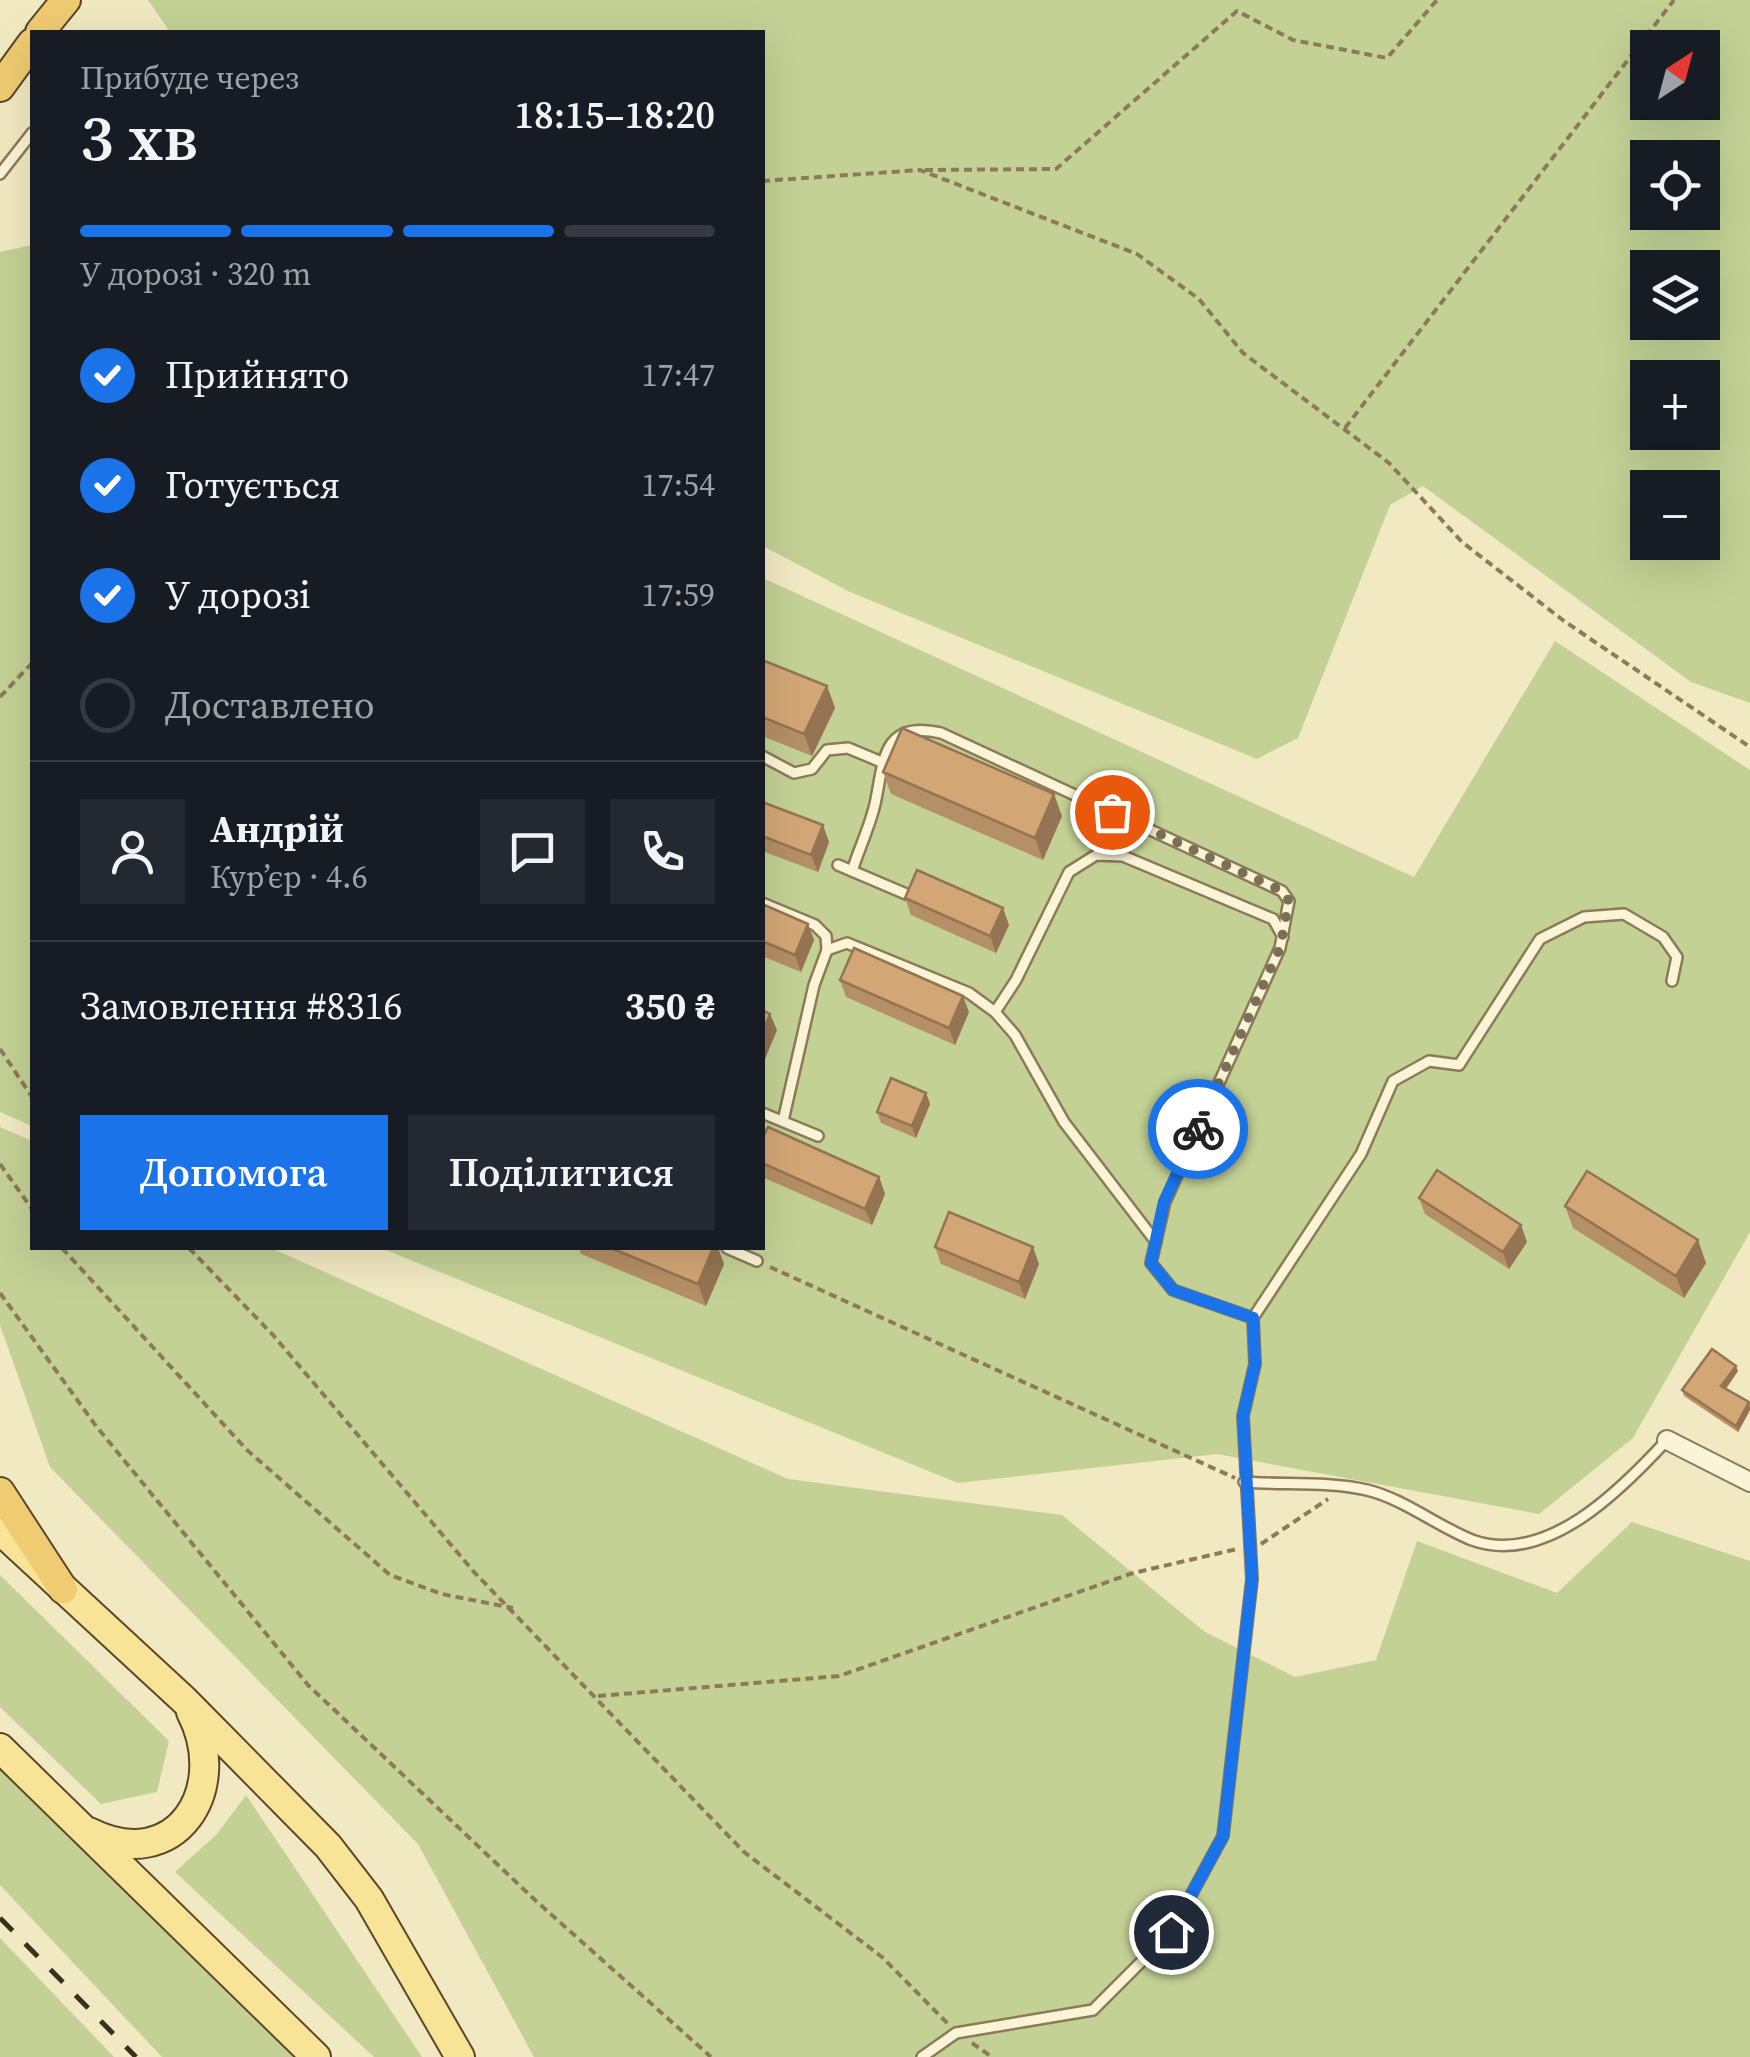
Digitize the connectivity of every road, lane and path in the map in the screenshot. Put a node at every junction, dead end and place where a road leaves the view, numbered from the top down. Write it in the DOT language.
graph roads {
  1 [pos="66,0"];
  2 [pos="1437,0"];
  3 [pos="1674,0"];
  4 [pos="42,30"];
  5 [pos="30,46"];
  6 [pos="0,87"];
  7 [pos="30,136"];
  8 [pos="920,170"];
  9 [pos="0,174"];
  10 [pos="765,181"];
  11 [pos="1343,430"];
  12 [pos="30,665"];
  13 [pos="0,698"];
  14 [pos="1750,746"];
  15 [pos="765,758"];
  16 [pos="880,760"];
  17 [pos="838,864"];
  18 [pos="852,871"];
  19 [pos="906,894"];
  20 [pos="765,903"];
  21 [pos="1282,938"];
  22 [pos="827,950"];
  23 [pos="1672,980"];
  24 [pos="995,1012"];
  25 [pos="0,1049"];
  26 [pos="30,1094"];
  27 [pos="765,1113"];
  28 [pos="783,1122"];
  29 [pos="818,1136"];
  30 [pos="0,1164"];
  31 [pos="30,1207"];
  32 [pos="1156,1242"];
  33 [pos="64,1250"];
  34 [pos="190,1250"];
  35 [pos="732,1250"];
  36 [pos="740,1253"];
  37 [pos="758,1261"];
  38 [pos="0,1293"];
  39 [pos="1253,1318"];
  40 [pos="1667,1440"];
  41 [pos="1244,1482"];
  42 [pos="1750,1482"];
  43 [pos="1343,1488"];
  44 [pos="0,1492"];
  45 [pos="0,1530"];
  46 [pos="1249,1546"];
  47 [pos="63,1589"];
  48 [pos="513,1608"];
  49 [pos="598,1696"];
  50 [pos="184,1700"];
  51 [pos="0,1748"];
  52 [pos="75,1823"];
  53 [pos="956,2033"];
  54 [pos="316,2057"];
  55 [pos="460,2057"];
  56 [pos="711,2057"];
  57 [pos="922,2057"];
  58 [pos="992,2057"];
  1 -- 4 [label="highway"];
  2 -- 8 [label="path"];
  3 -- 11 [label="path"];
  5 -- 6 [label="highway"];
  7 -- 9 [label="lane"];
  8 -- 10 [label="path"];
  8 -- 11 [label="path"];
  11 -- 14 [label="path"];
  12 -- 13 [label="path"];
  15 -- 16 [label="lane"];
  16 -- 18 [label="lane"];
  16 -- 21 [label="lane"];
  17 -- 18 [label="lane"];
  18 -- 19 [label="lane"];
  20 -- 22 [label="lane"];
  21 -- 24 [label="lane"];
  21 -- 32 [label="lane"];
  22 -- 24 [label="lane"];
  22 -- 28 [label="lane"];
  23 -- 39 [label="lane"];
  24 -- 32 [label="lane"];
  25 -- 26 [label="path"];
  27 -- 28 [label="lane"];
  28 -- 29 [label="lane"];
  30 -- 31 [label="path"];
  32 -- 39 [label="lane"];
  33 -- 48 [label="path"];
  34 -- 48 [label="path"];
  35 -- 36 [label="lane"];
  36 -- 37 [label="lane"];
  36 -- 41 [label="path"];
  38 -- 56 [label="path"];
  39 -- 41 [label="lane"];
  40 -- 42 [label="street"];
  40 -- 43 [label="lane"];
  41 -- 43 [label="lane"];
  41 -- 46 [label="lane"];
  43 -- 46 [label="path"];
  44 -- 47 [label="highway"];
  45 -- 47 [label="main road"];
  46 -- 49 [label="path"];
  46 -- 53 [label="lane"];
  47 -- 50 [label="main road"];
  48 -- 49 [label="path"];
  49 -- 53 [label="path"];
  50 -- 52 [label="main road"];
  50 -- 55 [label="main road"];
  51 -- 52 [label="main road"];
  52 -- 54 [label="main road"];
  53 -- 57 [label="lane"];
  53 -- 58 [label="path"];
}
